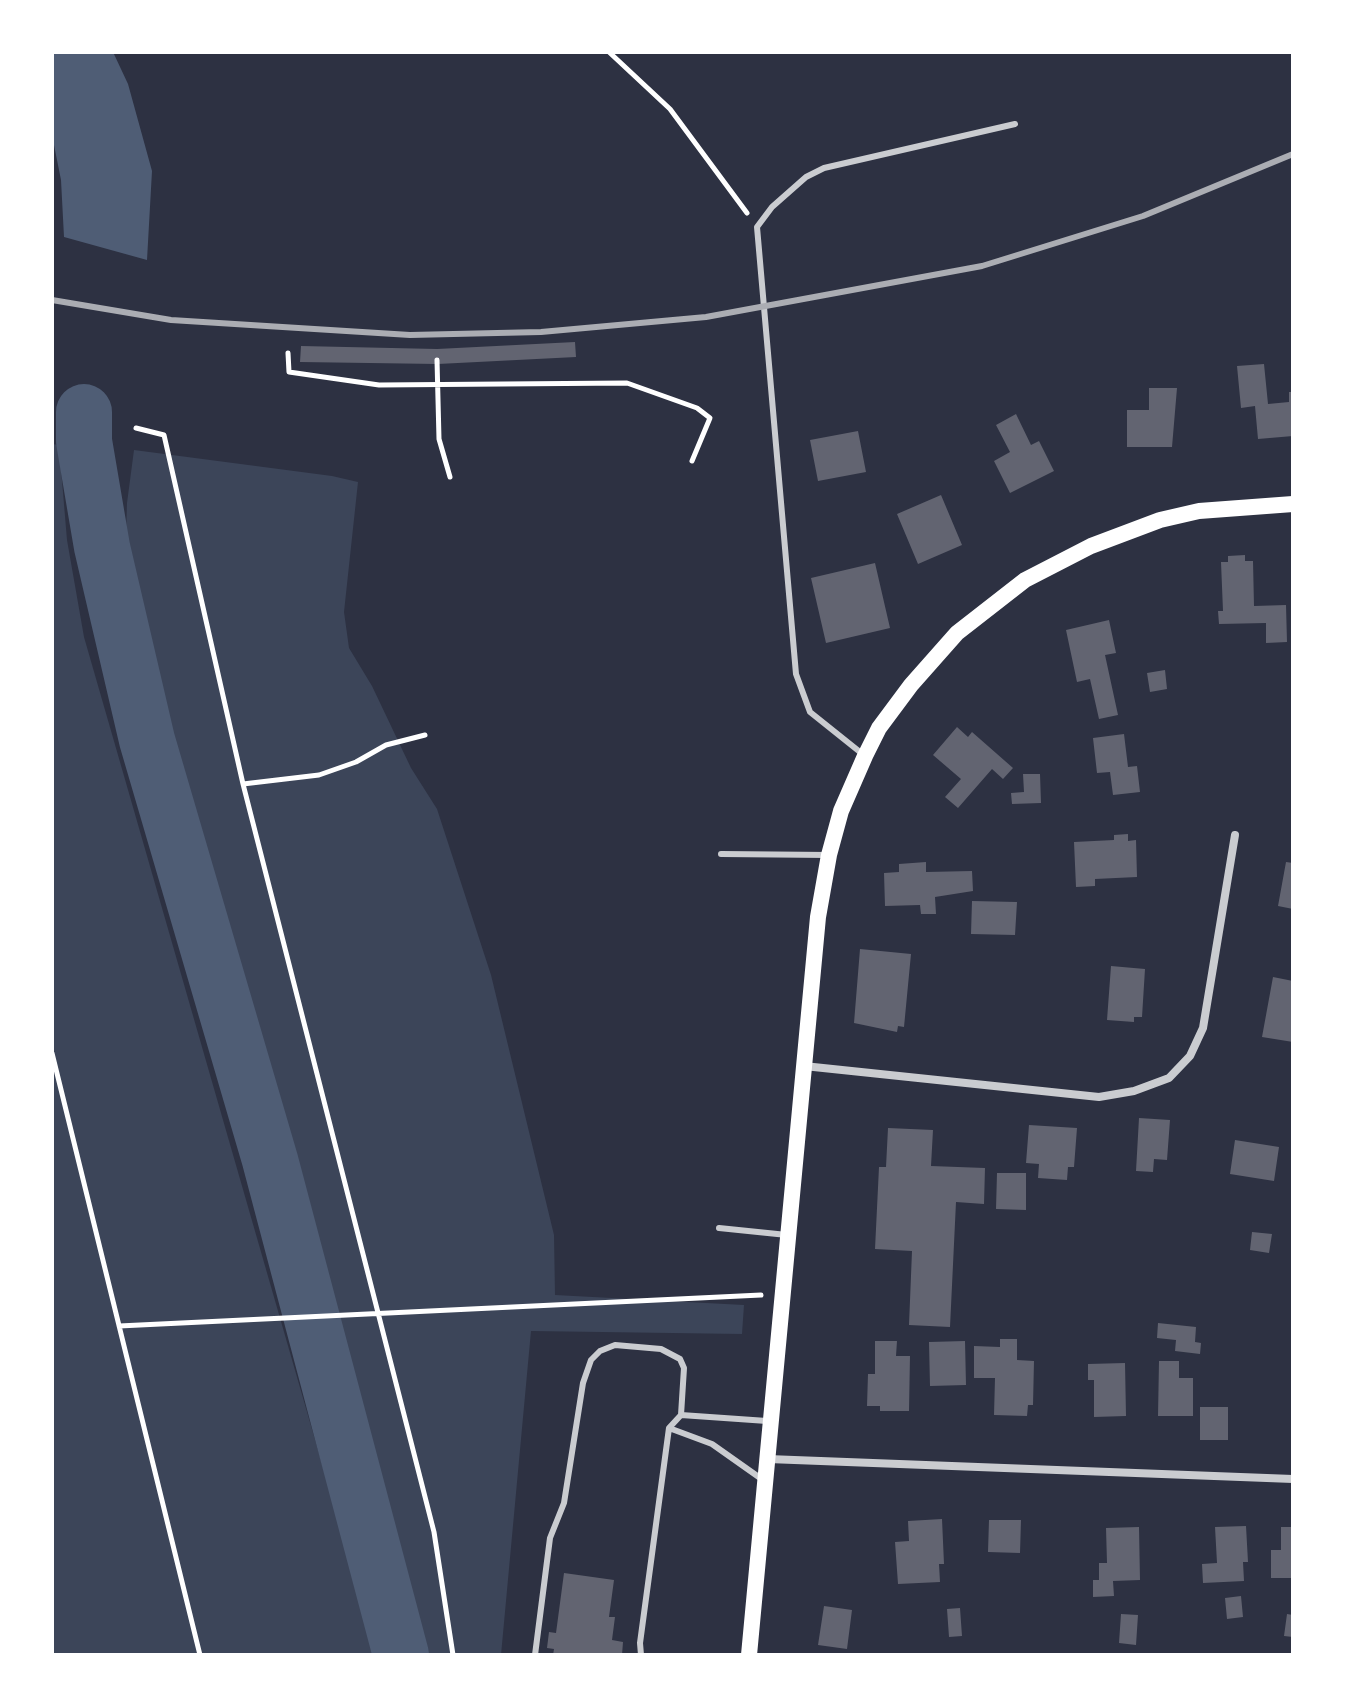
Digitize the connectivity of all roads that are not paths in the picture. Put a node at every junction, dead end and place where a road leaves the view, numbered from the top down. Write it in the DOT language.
graph roads {
  1 [pos="1015,124"];
  2 [pos="1293,504"];
  3 [pos="865,756"];
  4 [pos="1235,835"];
  5 [pos="721,854"];
  6 [pos="829,855"];
  7 [pos="804,1066"];
  8 [pos="719,1228"];
  9 [pos="787,1235"];
  10 [pos="681,1415"];
  11 [pos="771,1422"];
  12 [pos="669,1428"];
  13 [pos="768,1459"];
  14 [pos="1293,1479"];
  15 [pos="766,1482"];
  16 [pos="535,1655"];
  17 [pos="641,1655"];
  18 [pos="749,1655"];
  1 -- 3 [label="lane"];
  2 -- 3 [label="main road"];
  3 -- 6 [label="main road"];
  4 -- 7 [label="street"];
  5 -- 6 [label="lane"];
  6 -- 7 [label="main road"];
  7 -- 9 [label="main road"];
  8 -- 9 [label="lane"];
  9 -- 11 [label="main road"];
  10 -- 11 [label="lane"];
  10 -- 12 [label="lane"];
  10 -- 16 [label="lane"];
  11 -- 13 [label="main road"];
  12 -- 15 [label="lane"];
  12 -- 17 [label="lane"];
  13 -- 14 [label="street"];
  13 -- 15 [label="main road"];
  15 -- 18 [label="main road"];
}
